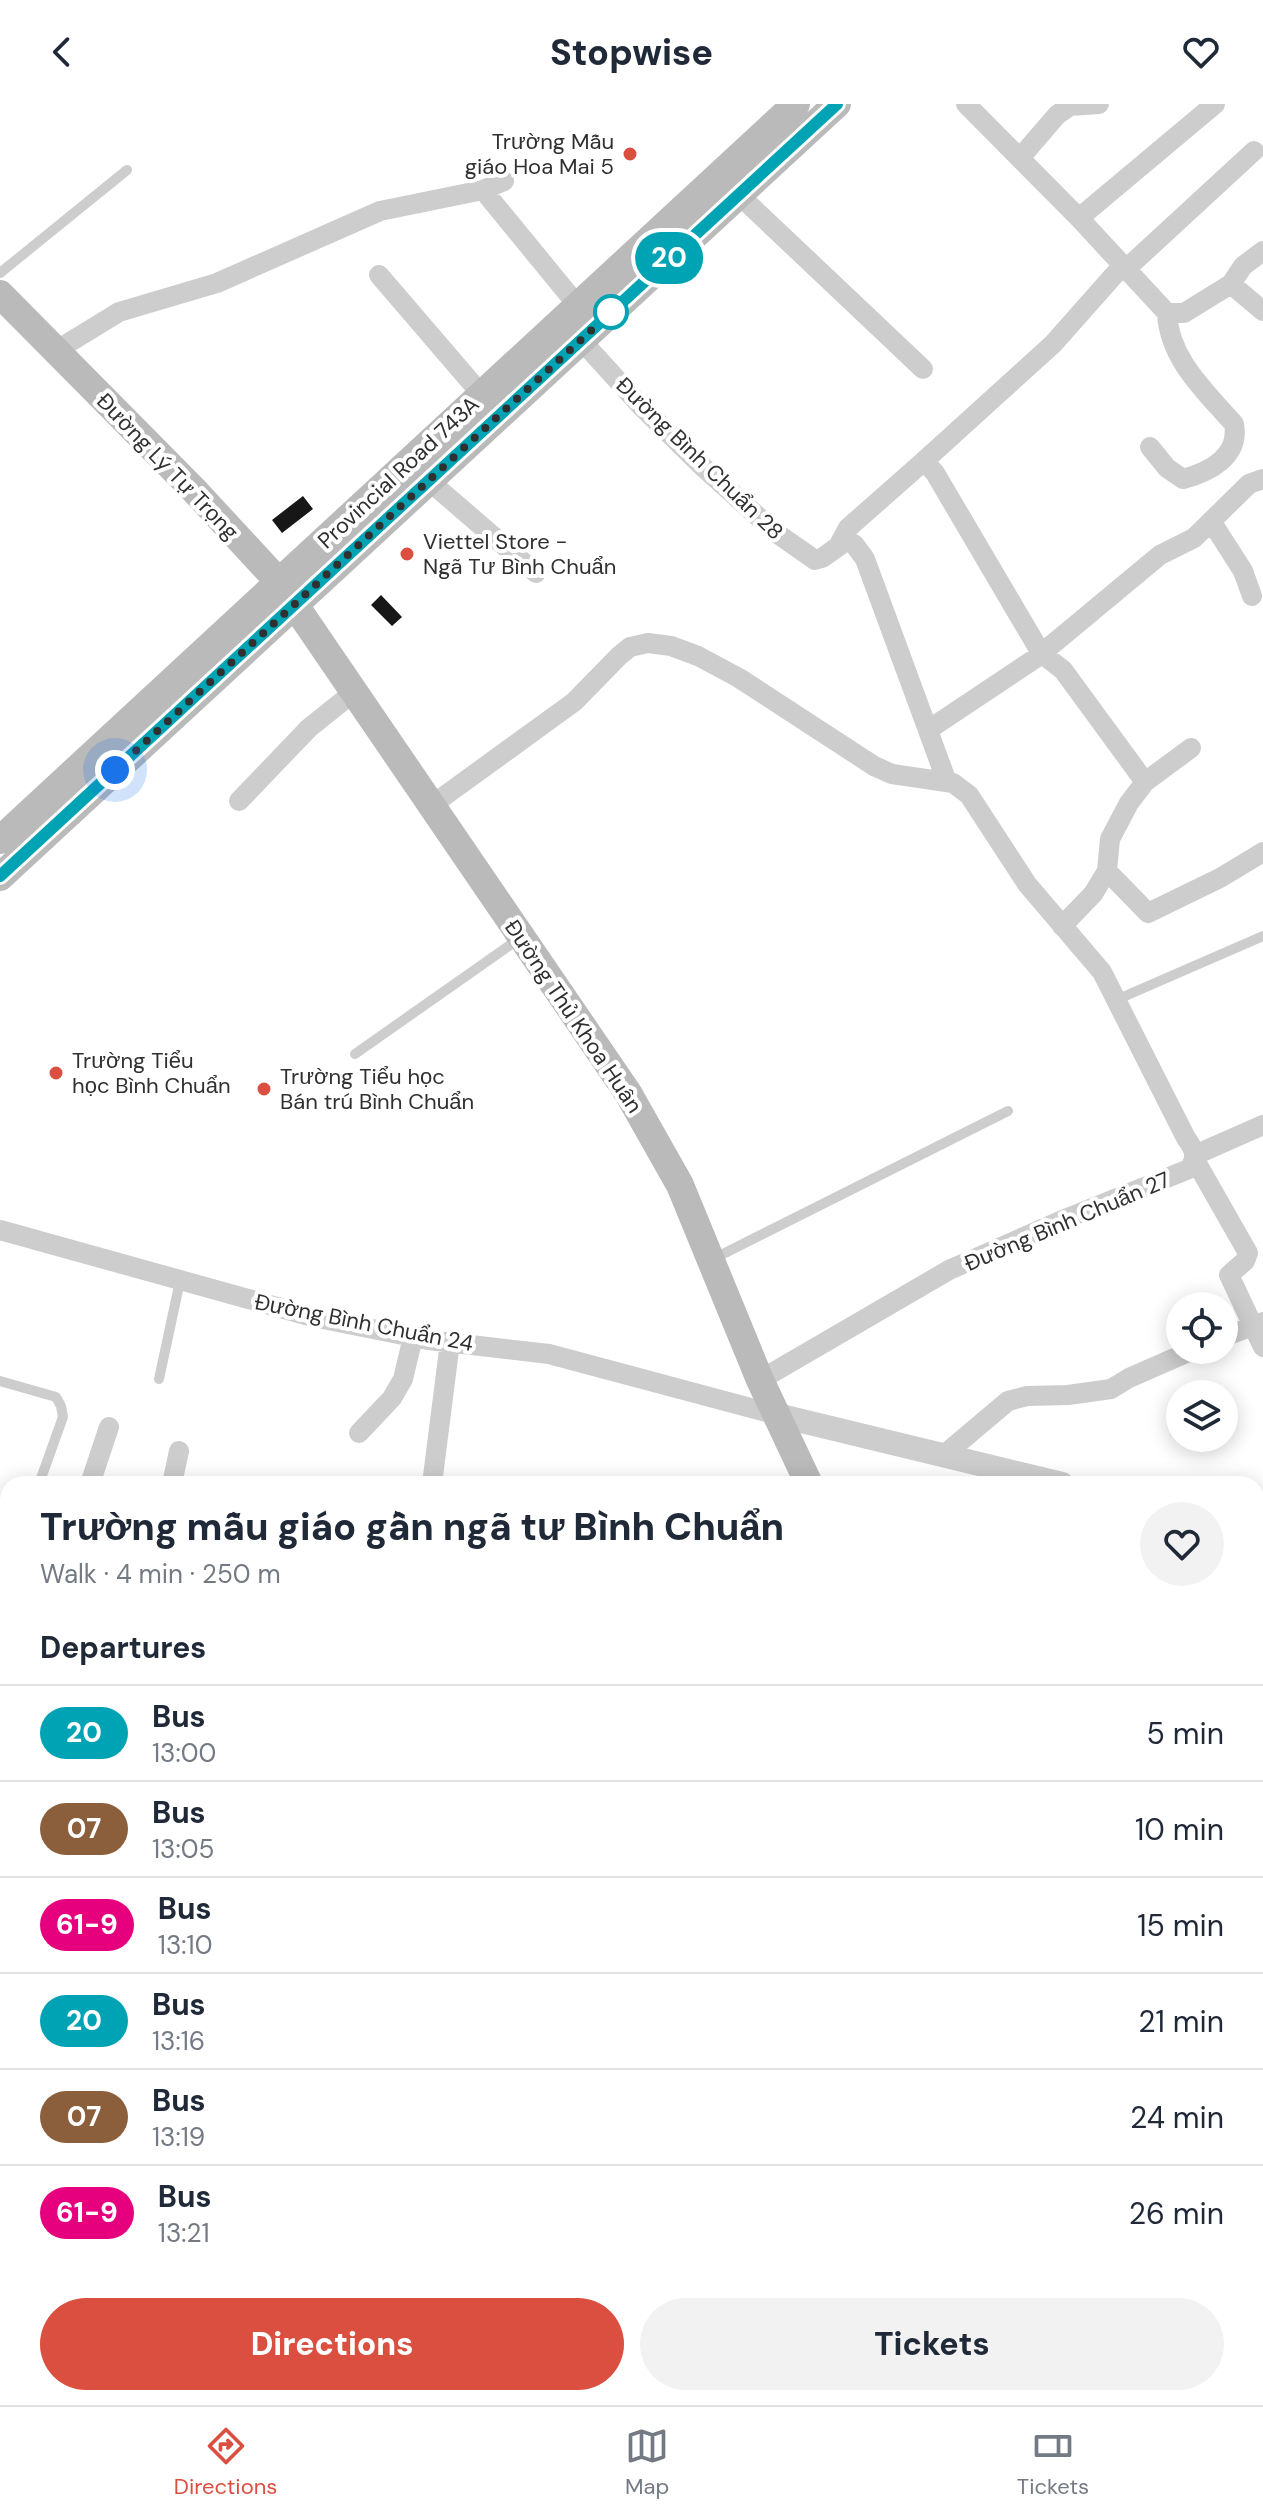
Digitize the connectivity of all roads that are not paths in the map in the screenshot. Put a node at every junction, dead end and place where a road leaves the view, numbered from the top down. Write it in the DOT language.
graph roads {
  1 [pos="837,104"];
  2 [pos="966,104"];
  3 [pos="1099,104"];
  4 [pos="1215,104"];
  5 [pos="785,116"];
  6 [pos="1254,151"];
  7 [pos="1020,158"];
  8 [pos="127,170"];
  9 [pos="504,181"];
  10 [pos="483,190"];
  11 [pos="738,194"];
  12 [pos="1079,218"];
  13 [pos="1263,251"];
  14 [pos="1124,267"];
  15 [pos="0,273"];
  16 [pos="379,275"];
  17 [pos="1231,284"];
  18 [pos="0,294"];
  19 [pos="578,306"];
  20 [pos="1263,311"];
  21 [pos="1167,313"];
  22 [pos="581,340"];
  23 [pos="57,350"];
  24 [pos="923,369"];
  25 [pos="482,395"];
  26 [pos="1150,447"];
  27 [pos="924,461"];
  28 [pos="1263,479"];
  29 [pos="428,480"];
  30 [pos="1211,521"];
  31 [pos="840,543"];
  32 [pos="536,573"];
  33 [pos="286,593"];
  34 [pos="1252,596"];
  35 [pos="1041,653"];
  36 [pos="354,692"];
  37 [pos="928,730"];
  38 [pos="1191,748"];
  39 [pos="947,782"];
  40 [pos="1145,782"];
  41 [pos="239,801"];
  42 [pos="432,805"];
  43 [pos="0,840"];
  44 [pos="1263,852"];
  45 [pos="1107,871"];
  46 [pos="0,877"];
  47 [pos="1062,926"];
  48 [pos="1263,936"];
  49 [pos="522,937"];
  50 [pos="1116,1000"];
  51 [pos="355,1054"];
  52 [pos="1008,1111"];
  53 [pos="1263,1125"];
  54 [pos="1195,1158"];
  55 [pos="0,1230"];
  56 [pos="711,1260"];
  57 [pos="180,1281"];
  58 [pos="1258,1324"];
  59 [pos="1238,1332"];
  60 [pos="413,1337"];
  61 [pos="450,1342"];
  62 [pos="1263,1347"];
  63 [pos="1166,1362"];
  64 [pos="159,1379"];
  65 [pos="760,1380"];
  66 [pos="0,1381"];
  67 [pos="777,1415"];
  68 [pos="109,1427"];
  69 [pos="359,1433"];
  70 [pos="179,1451"];
  71 [pos="944,1455"];
  72 [pos="42,1476"];
  73 [pos="93,1476"];
  74 [pos="174,1476"];
  75 [pos="433,1476"];
  76 [pos="805,1476"];
  77 [pos="1029,1476"];
  1 -- 5 [label="main road, Provincial Road 743A"];
  2 -- 7 [label="street"];
  3 -- 7 [label="street"];
  4 -- 12 [label="street"];
  5 -- 11 [label="main road, Provincial Road 743A"];
  5 -- 19 [label="main road, Provincial Road 743A"];
  6 -- 14 [label="street"];
  7 -- 12 [label="street"];
  8 -- 15 [label="lane"];
  9 -- 10 [label="street"];
  10 -- 19 [label="street"];
  10 -- 23 [label="street"];
  11 -- 22 [label="main road, Provincial Road 743A"];
  11 -- 24 [label="street"];
  12 -- 14 [label="street"];
  13 -- 17 [label="street"];
  14 -- 21 [label="street"];
  14 -- 27 [label="street"];
  16 -- 25 [label="street"];
  17 -- 20 [label="street"];
  17 -- 21 [label="street"];
  18 -- 23 [label="main road, Đường Lý Tự Trọng"];
  19 -- 25 [label="main road, Provincial Road 743A"];
  21 -- 26 [label="street"];
  22 -- 29 [label="main road, Provincial Road 743A"];
  22 -- 31 [label="street, Đường Bình Chuẩn 28"];
  23 -- 33 [label="main road, Đường Lý Tự Trọng"];
  25 -- 33 [label="main road, Provincial Road 743A"];
  27 -- 31 [label="street"];
  27 -- 35 [label="street"];
  28 -- 30 [label="street"];
  29 -- 32 [label="street"];
  29 -- 33 [label="main road, Provincial Road 743A"];
  30 -- 34 [label="street"];
  30 -- 35 [label="street"];
  31 -- 37 [label="street"];
  33 -- 36 [label="main road, Đường Thủ Khoa Huân"];
  33 -- 43 [label="main road, Provincial Road 743A"];
  33 -- 46 [label="main road, Provincial Road 743A"];
  35 -- 37 [label="street"];
  35 -- 40 [label="street"];
  36 -- 41 [label="street"];
  36 -- 42 [label="main road, Đường Thủ Khoa Huân"];
  37 -- 39 [label="street"];
  38 -- 40 [label="street"];
  39 -- 42 [label="street"];
  39 -- 47 [label="street, Đường Bình Chuẩn 27"];
  40 -- 45 [label="street"];
  42 -- 49 [label="main road, Đường Thủ Khoa Huân"];
  44 -- 45 [label="street"];
  45 -- 47 [label="street"];
  47 -- 50 [label="street, Đường Bình Chuẩn 27"];
  48 -- 50 [label="lane"];
  49 -- 51 [label="lane"];
  49 -- 56 [label="main road, Đường Thủ Khoa Huân"];
  50 -- 54 [label="street, Đường Bình Chuẩn 27"];
  52 -- 56 [label="lane"];
  53 -- 54 [label="street"];
  54 -- 58 [label="street"];
  54 -- 65 [label="street, Đường Bình Chuẩn 27"];
  55 -- 57 [label="street, Đường Bình Chuẩn 24"];
  56 -- 65 [label="main road, Đường Thủ Khoa Huân"];
  57 -- 60 [label="street, Đường Bình Chuẩn 24"];
  57 -- 64 [label="lane"];
  58 -- 59 [label="street"];
  58 -- 62 [label="street"];
  60 -- 61 [label="street, Đường Bình Chuẩn 24"];
  60 -- 69 [label="street"];
  61 -- 67 [label="street, Đường Bình Chuẩn 24"];
  61 -- 75 [label="street"];
  63 -- 71 [label="street"];
  65 -- 67 [label="main road, Đường Thủ Khoa Huân"];
  66 -- 72 [label="lane"];
  67 -- 71 [label="street"];
  67 -- 76 [label="main road, Đường Thủ Khoa Huân"];
  68 -- 73 [label="street"];
  70 -- 74 [label="street"];
  71 -- 77 [label="street"];
}
